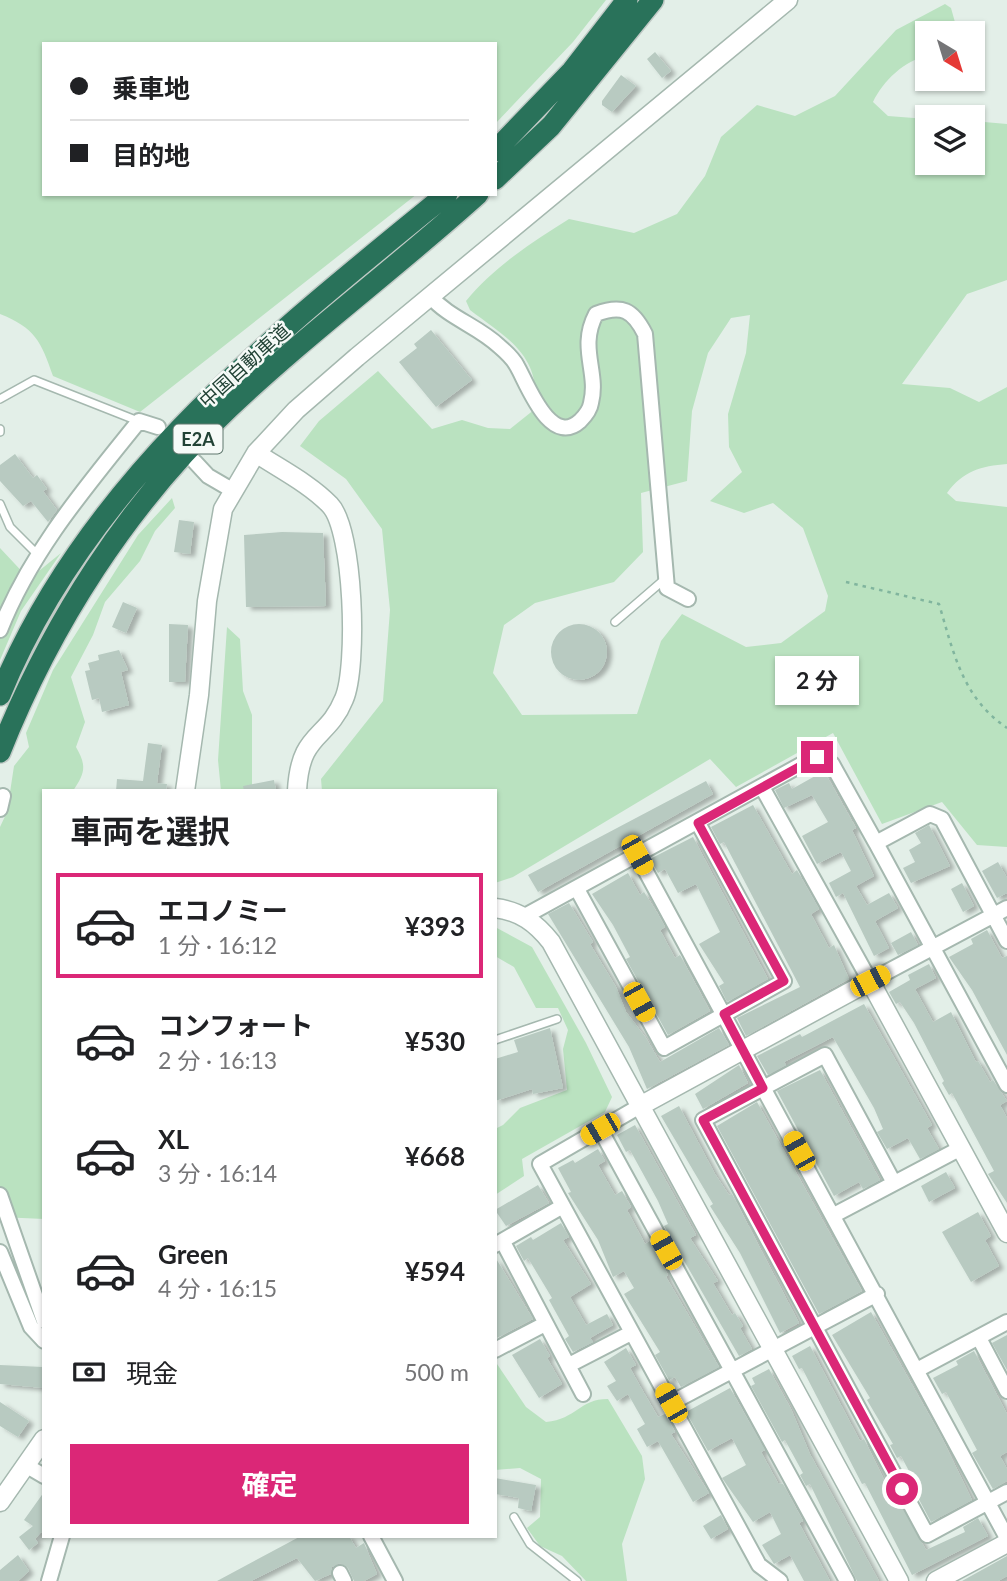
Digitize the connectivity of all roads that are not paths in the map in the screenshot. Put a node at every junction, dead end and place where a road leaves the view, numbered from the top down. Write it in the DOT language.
graph roads {
  1 [pos="626,0"];
  2 [pos="653,0"];
  3 [pos="788,0"];
  4 [pos="497,148"];
  5 [pos="497,177"];
  6 [pos="445,196"];
  7 [pos="476,196"];
  8 [pos="430,296"];
  9 [pos="0,399"];
  10 [pos="138,421"];
  11 [pos="158,427"];
  12 [pos="256,453"];
  13 [pos="195,462"];
  14 [pos="232,489"];
  15 [pos="0,504"];
  16 [pos="37,554"];
  17 [pos="666,577"];
  18 [pos="688,599"];
  19 [pos="615,622"];
  20 [pos="0,630"];
  21 [pos="0,695"];
  22 [pos="0,752"];
  23 [pos="762,788"];
  24 [pos="185,789"];
  25 [pos="297,789"];
  26 [pos="698,823"];
  27 [pos="876,843"];
  28 [pos="637,855"];
  29 [pos="577,889"];
  30 [pos="1007,908"];
  31 [pos="497,909"];
  32 [pos="993,915"];
  33 [pos="525,916"];
  34 [pos="1007,941"];
  35 [pos="933,948"];
  36 [pos="870,981"];
  37 [pos="724,1014"];
  38 [pos="557,1019"];
  39 [pos="497,1039"];
  40 [pos="743,1049"];
  41 [pos="1007,1085"];
  42 [pos="763,1088"];
  43 [pos="640,1106"];
  44 [pos="600,1129"];
  45 [pos="961,1148"];
  46 [pos="894,1183"];
  47 [pos="0,1195"];
  48 [pos="563,1206"];
  49 [pos="834,1215"];
  50 [pos="1006,1227"];
  51 [pos="499,1244"];
  52 [pos="0,1252"];
  53 [pos="877,1294"];
  54 [pos="42,1315"];
  55 [pos="1007,1322"];
  56 [pos="545,1324"];
  57 [pos="815,1327"];
  58 [pos="631,1334"];
  59 [pos="979,1338"];
  60 [pos="42,1339"];
  61 [pos="497,1349"];
  62 [pos="774,1350"];
  63 [pos="569,1365"];
  64 [pos="917,1370"];
  65 [pos="733,1372"];
  66 [pos="1007,1391"];
  67 [pos="583,1394"];
  68 [pos="671,1403"];
  69 [pos="42,1442"];
  70 [pos="27,1466"];
  71 [pos="42,1475"];
  72 [pos="1007,1492"];
  73 [pos="0,1502"];
  74 [pos="988,1502"];
  75 [pos="514,1517"];
  76 [pos="61,1538"];
  77 [pos="372,1538"];
  78 [pos="1007,1541"];
  79 [pos="49,1581"];
  80 [pos="395,1581"];
  81 [pos="577,1581"];
  82 [pos="780,1581"];
  83 [pos="847,1581"];
  84 [pos="899,1581"];
  85 [pos="936,1581"];
  1 -- 4 [label="highway"];
  2 -- 5 [label="highway"];
  3 -- 8 [label="street"];
  6 -- 21 [label="highway, 中国自動車道 / E2A"];
  7 -- 22 [label="highway, 中国自動車道 / E2A"];
  8 -- 12 [label="street"];
  8 -- 17 [label="street"];
  9 -- 10 [label="lane"];
  10 -- 11 [label="street"];
  10 -- 16 [label="street"];
  12 -- 14 [label="street"];
  12 -- 25 [label="street"];
  13 -- 14 [label="street"];
  14 -- 24 [label="street"];
  15 -- 16 [label="lane"];
  16 -- 20 [label="street"];
  17 -- 18 [label="street"];
  17 -- 19 [label="lane"];
  23 -- 26 [label="street"];
  23 -- 27 [label="street"];
  23 -- 36 [label="street"];
  26 -- 28 [label="street"];
  26 -- 37 [label="street"];
  27 -- 32 [label="street"];
  27 -- 35 [label="street"];
  28 -- 29 [label="street"];
  28 -- 37 [label="street"];
  29 -- 33 [label="street"];
  29 -- 37 [label="street"];
  30 -- 32 [label="street"];
  31 -- 33 [label="street"];
  32 -- 34 [label="street"];
  32 -- 35 [label="street"];
  33 -- 43 [label="street"];
  35 -- 36 [label="street"];
  35 -- 41 [label="street"];
  36 -- 40 [label="street"];
  36 -- 45 [label="street"];
  37 -- 40 [label="street"];
  38 -- 39 [label="lane"];
  40 -- 42 [label="street"];
  40 -- 43 [label="street"];
  42 -- 46 [label="street"];
  42 -- 49 [label="street"];
  42 -- 57 [label="street"];
  43 -- 44 [label="street"];
  43 -- 62 [label="street"];
  44 -- 48 [label="street"];
  44 -- 65 [label="street"];
  45 -- 46 [label="street"];
  45 -- 50 [label="street"];
  46 -- 49 [label="street"];
  47 -- 54 [label="street"];
  48 -- 51 [label="street"];
  48 -- 58 [label="street"];
  49 -- 53 [label="street"];
  51 -- 56 [label="street"];
  52 -- 60 [label="street"];
  53 -- 57 [label="street"];
  53 -- 64 [label="street"];
  55 -- 59 [label="street"];
  56 -- 61 [label="street"];
  56 -- 63 [label="street"];
  57 -- 62 [label="street"];
  57 -- 74 [label="street"];
  58 -- 63 [label="street"];
  58 -- 68 [label="street"];
  59 -- 64 [label="street"];
  59 -- 66 [label="street"];
  62 -- 65 [label="street"];
  62 -- 84 [label="street"];
  63 -- 67 [label="street"];
  64 -- 74 [label="street"];
  65 -- 68 [label="street"];
  65 -- 83 [label="street"];
  68 -- 82 [label="street"];
  69 -- 70 [label="street"];
  70 -- 71 [label="street"];
  70 -- 73 [label="street"];
  72 -- 74 [label="street"];
  74 -- 78 [label="street"];
  75 -- 81 [label="lane"];
  76 -- 79 [label="street"];
  77 -- 80 [label="street"];
  78 -- 85 [label="street"];
}
